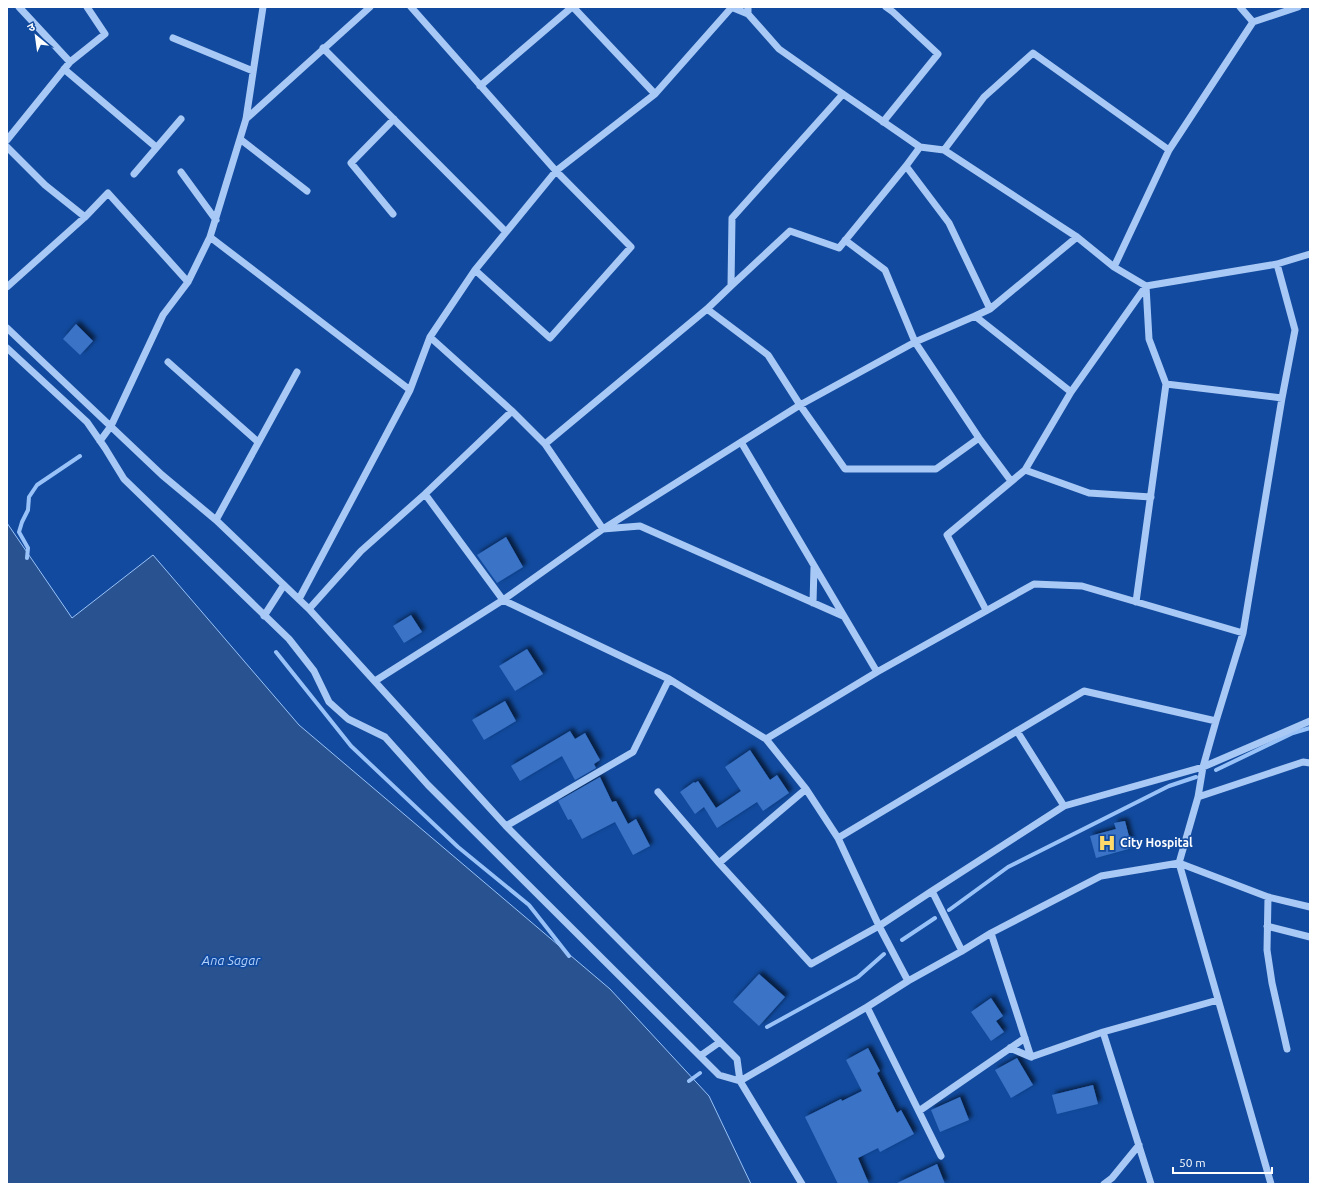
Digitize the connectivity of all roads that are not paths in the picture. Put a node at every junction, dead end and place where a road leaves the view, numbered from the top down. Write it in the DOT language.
graph roads {
  1 [pos="19,7"];
  2 [pos="87,7"];
  3 [pos="263,7"];
  4 [pos="370,7"];
  5 [pos="411,7"];
  6 [pos="573,7"];
  7 [pos="732,7"];
  8 [pos="886,7"];
  9 [pos="1240,7"];
  10 [pos="1298,7"];
  11 [pos="748,10"];
  12 [pos="1253,22"];
  13 [pos="173,38"];
  14 [pos="323,48"];
  15 [pos="70,62"];
  16 [pos="64,69"];
  17 [pos="253,71"];
  18 [pos="480,86"];
  19 [pos="655,94"];
  20 [pos="843,94"];
  21 [pos="181,118"];
  22 [pos="246,119"];
  23 [pos="394,119"];
  24 [pos="883,122"];
  25 [pos="240,139"];
  26 [pos="7,140"];
  27 [pos="7,147"];
  28 [pos="156,147"];
  29 [pos="920,147"];
  30 [pos="944,150"];
  31 [pos="1169,150"];
  32 [pos="906,166"];
  33 [pos="556,171"];
  34 [pos="181,172"];
  35 [pos="134,174"];
  36 [pos="307,191"];
  37 [pos="393,214"];
  38 [pos="84,217"];
  39 [pos="216,220"];
  40 [pos="506,232"];
  41 [pos="210,237"];
  42 [pos="1077,237"];
  43 [pos="845,240"];
  44 [pos="1310,254"];
  45 [pos="1277,264"];
  46 [pos="1114,267"];
  47 [pos="476,270"];
  48 [pos="188,282"];
  49 [pos="732,286"];
  50 [pos="1146,286"];
  51 [pos="7,287"];
  52 [pos="707,309"];
  53 [pos="990,309"];
  54 [pos="975,316"];
  55 [pos="7,328"];
  56 [pos="430,337"];
  57 [pos="915,342"];
  58 [pos="7,348"];
  59 [pos="168,362"];
  60 [pos="297,372"];
  61 [pos="1166,384"];
  62 [pos="410,390"];
  63 [pos="1071,392"];
  64 [pos="1282,398"];
  65 [pos="800,405"];
  66 [pos="512,411"];
  67 [pos="111,426"];
  68 [pos="980,438"];
  69 [pos="100,441"];
  70 [pos="258,442"];
  71 [pos="741,442"];
  72 [pos="545,444"];
  73 [pos="1025,470"];
  74 [pos="1012,481"];
  75 [pos="425,494"];
  76 [pos="1150,497"];
  77 [pos="216,520"];
  78 [pos="603,529"];
  79 [pos="814,566"];
  80 [pos="284,585"];
  81 [pos="299,599"];
  82 [pos="503,600"];
  83 [pos="1136,602"];
  84 [pos="813,603"];
  85 [pos="309,609"];
  86 [pos="986,610"];
  87 [pos="264,616"];
  88 [pos="843,616"];
  89 [pos="1243,633"];
  90 [pos="877,672"];
  91 [pos="669,679"];
  92 [pos="375,681"];
  93 [pos="1216,721"];
  94 [pos="1310,721"];
  95 [pos="1017,731"];
  96 [pos="766,739"];
  97 [pos="1310,763"];
  98 [pos="1203,767"];
  99 [pos="806,789"];
  100 [pos="658,792"];
  101 [pos="1198,797"];
  102 [pos="1064,806"];
  103 [pos="506,826"];
  104 [pos="838,838"];
  105 [pos="719,863"];
  106 [pos="1179,863"];
  107 [pos="932,890"];
  108 [pos="1268,897"];
  109 [pos="1310,907"];
  110 [pos="879,926"];
  111 [pos="1267,926"];
  112 [pos="991,933"];
  113 [pos="1310,937"];
  114 [pos="962,952"];
  115 [pos="908,981"];
  116 [pos="1218,1000"];
  117 [pos="867,1007"];
  118 [pos="1103,1032"];
  119 [pos="1025,1038"];
  120 [pos="720,1042"];
  121 [pos="1010,1048"];
  122 [pos="1287,1049"];
  123 [pos="700,1056"];
  124 [pos="1031,1057"];
  125 [pos="740,1081"];
  126 [pos="919,1111"];
  127 [pos="1139,1145"];
  128 [pos="941,1156"];
  129 [pos="802,1184"];
  130 [pos="1104,1184"];
  131 [pos="1151,1184"];
  132 [pos="1270,1184"];
  1 -- 15 [label="street"];
  2 -- 15 [label="street"];
  3 -- 17 [label="street"];
  4 -- 14 [label="street"];
  5 -- 18 [label="street"];
  6 -- 18 [label="street"];
  6 -- 19 [label="street"];
  7 -- 11 [label="street"];
  7 -- 19 [label="street"];
  8 -- 24 [label="street"];
  9 -- 12 [label="street"];
  10 -- 12 [label="street"];
  11 -- 20 [label="street"];
  12 -- 31 [label="street"];
  13 -- 17 [label="street"];
  14 -- 22 [label="street"];
  14 -- 23 [label="street"];
  15 -- 16 [label="street"];
  16 -- 26 [label="street"];
  16 -- 28 [label="street"];
  17 -- 22 [label="street"];
  18 -- 33 [label="street"];
  19 -- 33 [label="street"];
  20 -- 24 [label="street"];
  20 -- 49 [label="street"];
  21 -- 28 [label="street"];
  22 -- 25 [label="street"];
  23 -- 37 [label="street"];
  23 -- 40 [label="street"];
  24 -- 29 [label="street"];
  25 -- 36 [label="street"];
  25 -- 39 [label="street"];
  27 -- 38 [label="street"];
  28 -- 35 [label="street"];
  29 -- 30 [label="street"];
  29 -- 32 [label="street"];
  30 -- 31 [label="street"];
  30 -- 42 [label="street"];
  31 -- 46 [label="street"];
  32 -- 43 [label="street"];
  32 -- 53 [label="street"];
  33 -- 40 [label="street"];
  33 -- 47 [label="street"];
  34 -- 39 [label="street"];
  38 -- 48 [label="street"];
  38 -- 51 [label="street"];
  39 -- 41 [label="street"];
  40 -- 47 [label="street"];
  41 -- 48 [label="street"];
  41 -- 62 [label="street"];
  42 -- 46 [label="street"];
  42 -- 53 [label="street"];
  43 -- 49 [label="street"];
  43 -- 57 [label="street"];
  44 -- 45 [label="street"];
  45 -- 50 [label="street"];
  45 -- 64 [label="street"];
  46 -- 50 [label="street"];
  47 -- 56 [label="street"];
  48 -- 67 [label="street"];
  49 -- 52 [label="street"];
  50 -- 61 [label="street"];
  50 -- 63 [label="street"];
  52 -- 65 [label="street"];
  52 -- 72 [label="street"];
  53 -- 54 [label="street"];
  54 -- 57 [label="street"];
  54 -- 63 [label="street"];
  55 -- 67 [label="street"];
  56 -- 62 [label="street"];
  56 -- 66 [label="street"];
  57 -- 65 [label="street"];
  57 -- 68 [label="street"];
  58 -- 69 [label="street"];
  59 -- 70 [label="street"];
  60 -- 70 [label="street"];
  61 -- 64 [label="street"];
  61 -- 76 [label="street"];
  62 -- 81 [label="street"];
  63 -- 73 [label="street"];
  64 -- 89 [label="street"];
  65 -- 68 [label="street"];
  65 -- 71 [label="street"];
  66 -- 72 [label="street"];
  66 -- 75 [label="street"];
  67 -- 69 [label="street"];
  67 -- 77 [label="street"];
  68 -- 74 [label="street"];
  69 -- 87 [label="street"];
  70 -- 77 [label="street"];
  71 -- 78 [label="street"];
  71 -- 79 [label="street"];
  72 -- 78 [label="street"];
  73 -- 74 [label="street"];
  73 -- 76 [label="street"];
  74 -- 86 [label="street"];
  75 -- 82 [label="street"];
  75 -- 85 [label="street"];
  76 -- 83 [label="street"];
  77 -- 80 [label="street"];
  78 -- 82 [label="street"];
  78 -- 84 [label="street"];
  79 -- 84 [label="street"];
  79 -- 88 [label="street"];
  80 -- 81 [label="street"];
  80 -- 87 [label="street"];
  81 -- 85 [label="street"];
  82 -- 91 [label="street"];
  82 -- 92 [label="street"];
  83 -- 86 [label="street"];
  83 -- 89 [label="street"];
  84 -- 88 [label="street"];
  85 -- 92 [label="street"];
  86 -- 90 [label="street"];
  87 -- 123 [label="street"];
  88 -- 90 [label="street"];
  89 -- 93 [label="street"];
  90 -- 96 [label="street"];
  91 -- 96 [label="street"];
  91 -- 103 [label="street"];
  92 -- 103 [label="street"];
  93 -- 95 [label="street"];
  93 -- 98 [label="street"];
  94 -- 98 [label="street"];
  95 -- 102 [label="street"];
  95 -- 104 [label="street"];
  96 -- 99 [label="street"];
  97 -- 101 [label="street"];
  98 -- 101 [label="street"];
  98 -- 102 [label="street"];
  99 -- 104 [label="street"];
  99 -- 105 [label="street"];
  100 -- 105 [label="street"];
  101 -- 106 [label="street"];
  102 -- 107 [label="street"];
  103 -- 120 [label="street"];
  104 -- 110 [label="street"];
  105 -- 110 [label="street"];
  106 -- 108 [label="street"];
  106 -- 112 [label="street"];
  106 -- 116 [label="street"];
  107 -- 110 [label="street"];
  107 -- 114 [label="street"];
  108 -- 109 [label="street"];
  108 -- 111 [label="street"];
  110 -- 115 [label="street"];
  111 -- 113 [label="street"];
  111 -- 122 [label="street"];
  112 -- 114 [label="street"];
  112 -- 119 [label="street"];
  114 -- 115 [label="street"];
  115 -- 117 [label="street"];
  116 -- 118 [label="street"];
  116 -- 132 [label="street"];
  117 -- 125 [label="street"];
  117 -- 126 [label="street"];
  118 -- 124 [label="street"];
  118 -- 127 [label="street"];
  119 -- 121 [label="street"];
  119 -- 124 [label="street"];
  120 -- 123 [label="street"];
  120 -- 125 [label="street"];
  121 -- 124 [label="street"];
  121 -- 126 [label="street"];
  123 -- 125 [label="street"];
  125 -- 129 [label="street"];
  126 -- 128 [label="street"];
  127 -- 130 [label="street"];
  127 -- 131 [label="street"];
}
